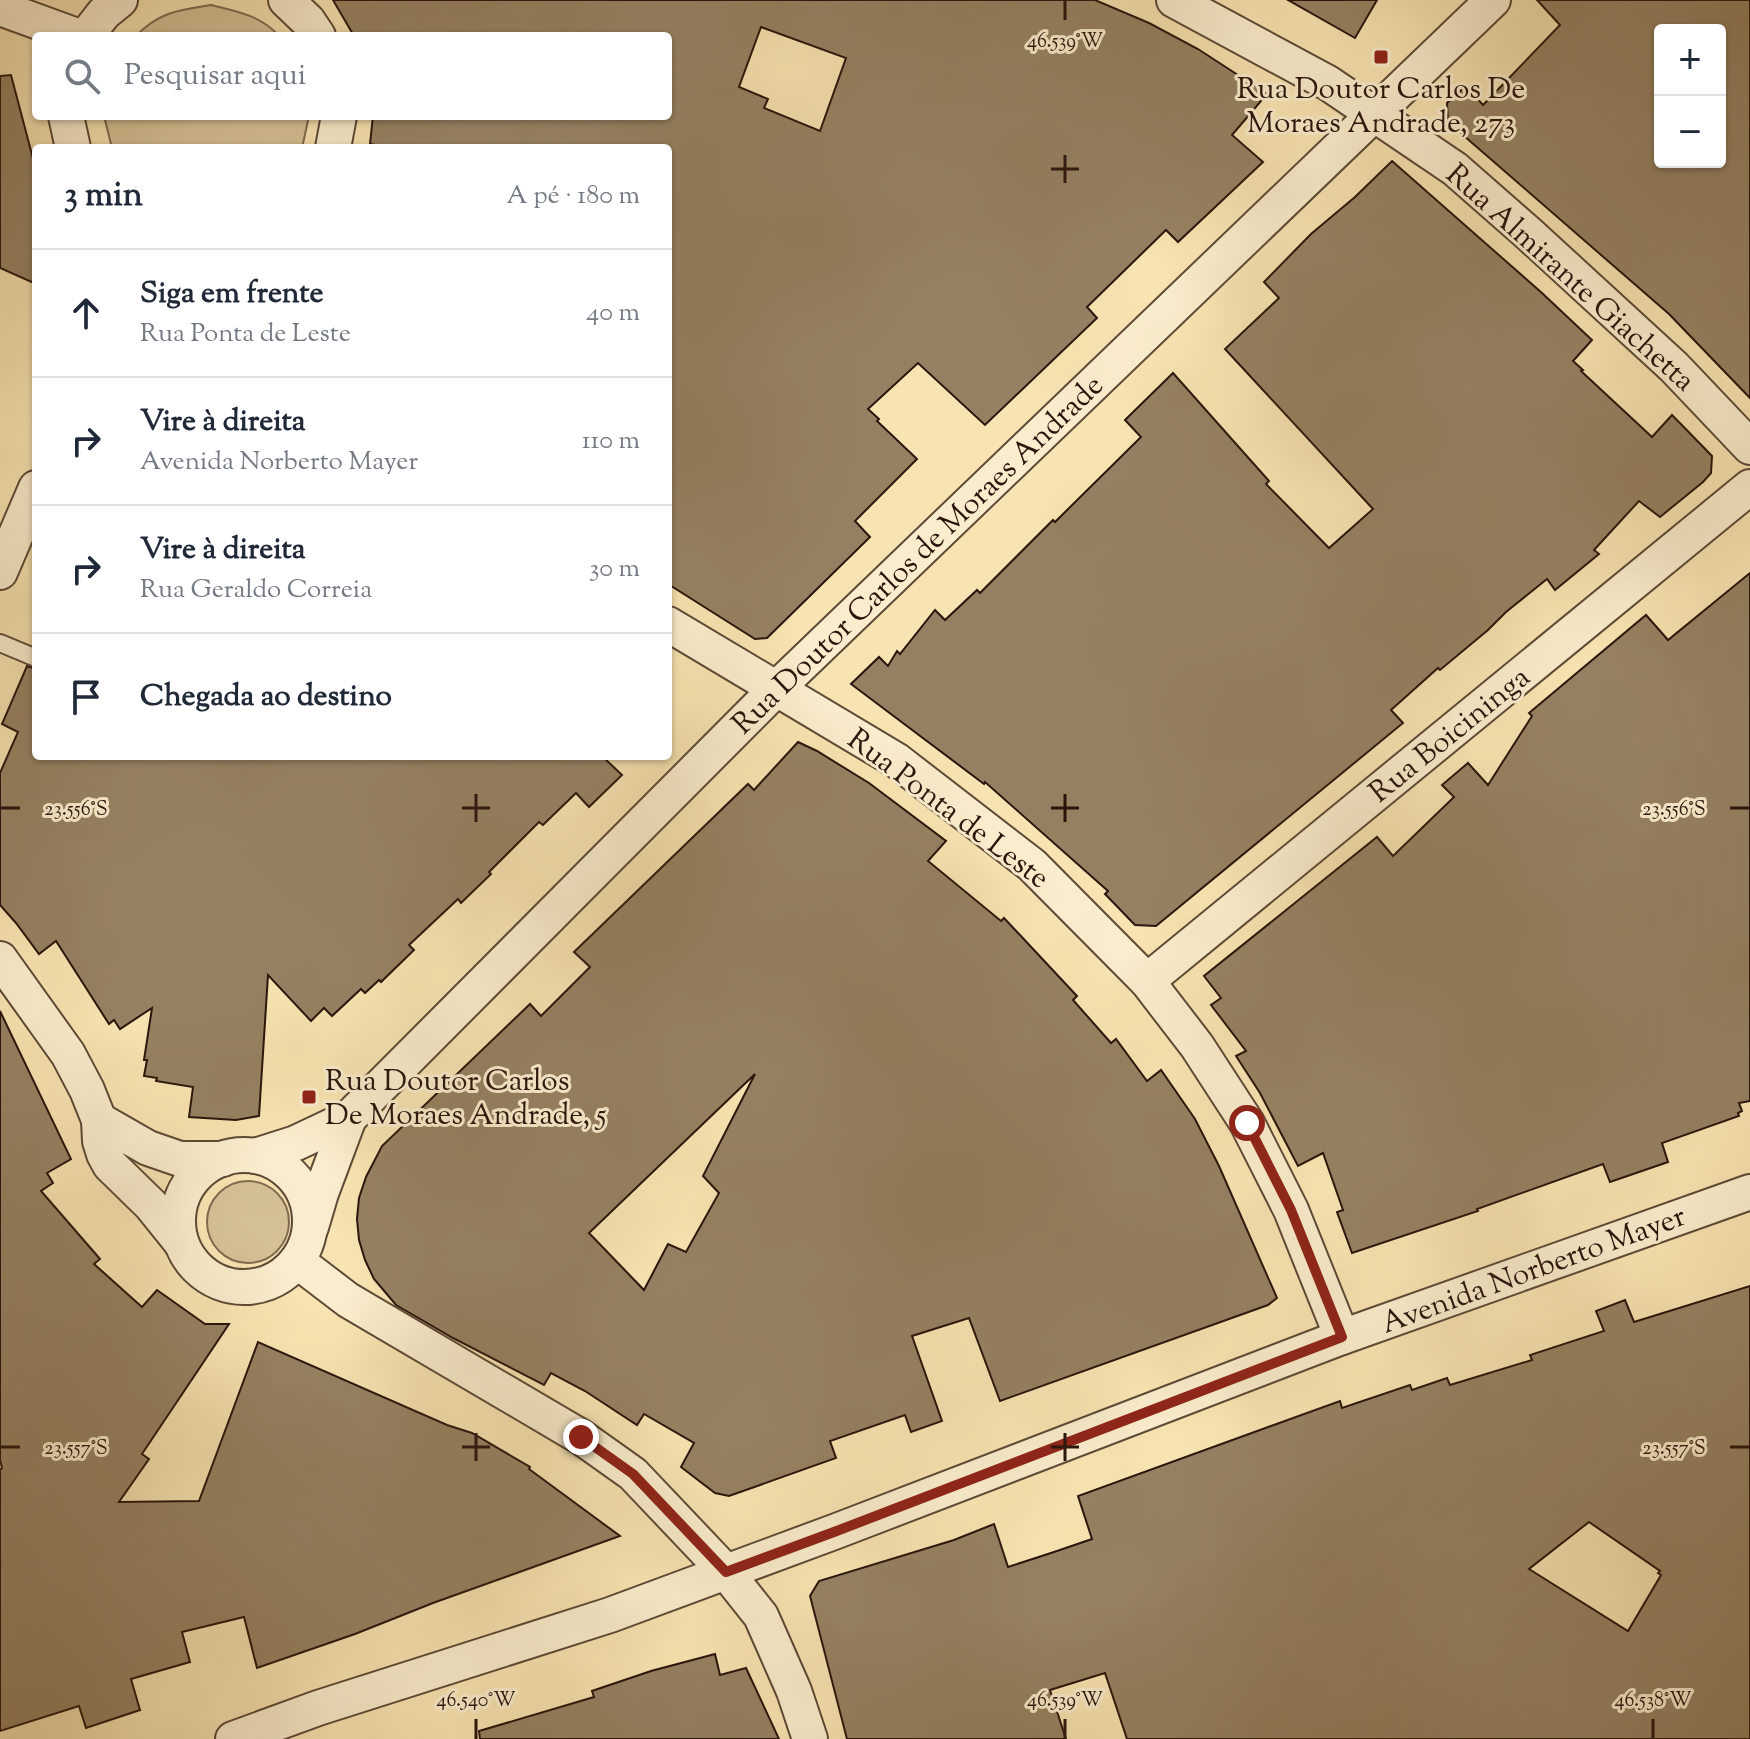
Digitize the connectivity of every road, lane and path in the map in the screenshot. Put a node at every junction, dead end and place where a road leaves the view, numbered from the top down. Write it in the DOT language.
graph roads {
  1 [pos="120,0"];
  2 [pos="286,0"];
  3 [pos="1174,0"];
  4 [pos="1493,0"];
  5 [pos="0,8"];
  6 [pos="66,32"];
  7 [pos="89,32"];
  8 [pos="315,32"];
  9 [pos="1374,113"];
  10 [pos="67,120"];
  11 [pos="338,120"];
  12 [pos="72,144"];
  13 [pos="334,144"];
  14 [pos="1750,447"];
  15 [pos="1750,487"];
  16 [pos="32,497"];
  17 [pos="0,572"];
  18 [pos="672,626"];
  19 [pos="0,643"];
  20 [pos="32,656"];
  21 [pos="777,688"];
  22 [pos="0,959"];
  23 [pos="1147,981"];
  24 [pos="349,1118"];
  25 [pos="99,1120"];
  26 [pos="239,1157"];
  27 [pos="1750,1192"];
  28 [pos="310,1229"];
  29 [pos="180,1241"];
  30 [pos="297,1261"];
  31 [pos="1342,1337"];
  32 [pos="726,1572"];
  33 [pos="233,1739"];
  34 [pos="810,1739"];
  1 -- 7 [label="street"];
  2 -- 8 [label="street"];
  3 -- 9 [label="street, Rua Almirante Giachetta"];
  4 -- 9 [label="street, Rua Doutor Carlos de Moraes Andrade"];
  5 -- 6 [label="street"];
  9 -- 14 [label="street, Rua Almirante Giachetta"];
  9 -- 21 [label="street, Rua Doutor Carlos de Moraes Andrade"];
  10 -- 12 [label="street"];
  11 -- 13 [label="street"];
  15 -- 23 [label="street, Rua Boicininga"];
  16 -- 17 [label="street"];
  18 -- 21 [label="street, Rua Ponta de Leste"];
  19 -- 20 [label="lane"];
  21 -- 23 [label="street, Rua Ponta de Leste"];
  21 -- 24 [label="street, Rua Doutor Carlos de Moraes Andrade"];
  22 -- 25 [label="street"];
  23 -- 31 [label="street, Rua Ponta de Leste"];
  24 -- 26 [label="street, Rua Doutor Carlos de Moraes Andrade"];
  24 -- 28 [label="street, Rua Doutor Carlos de Moraes Andrade"];
  25 -- 26 [label="street"];
  25 -- 29 [label="street"];
  26 -- 28 [label="street"];
  26 -- 29 [label="street"];
  27 -- 31 [label="street, Avenida Norberto Mayer"];
  28 -- 30 [label="street"];
  29 -- 30 [label="street"];
  30 -- 32 [label="street"];
  31 -- 32 [label="street, Avenida Norberto Mayer"];
  32 -- 33 [label="street, Avenida Norberto Mayer"];
  32 -- 34 [label="street"];
}
